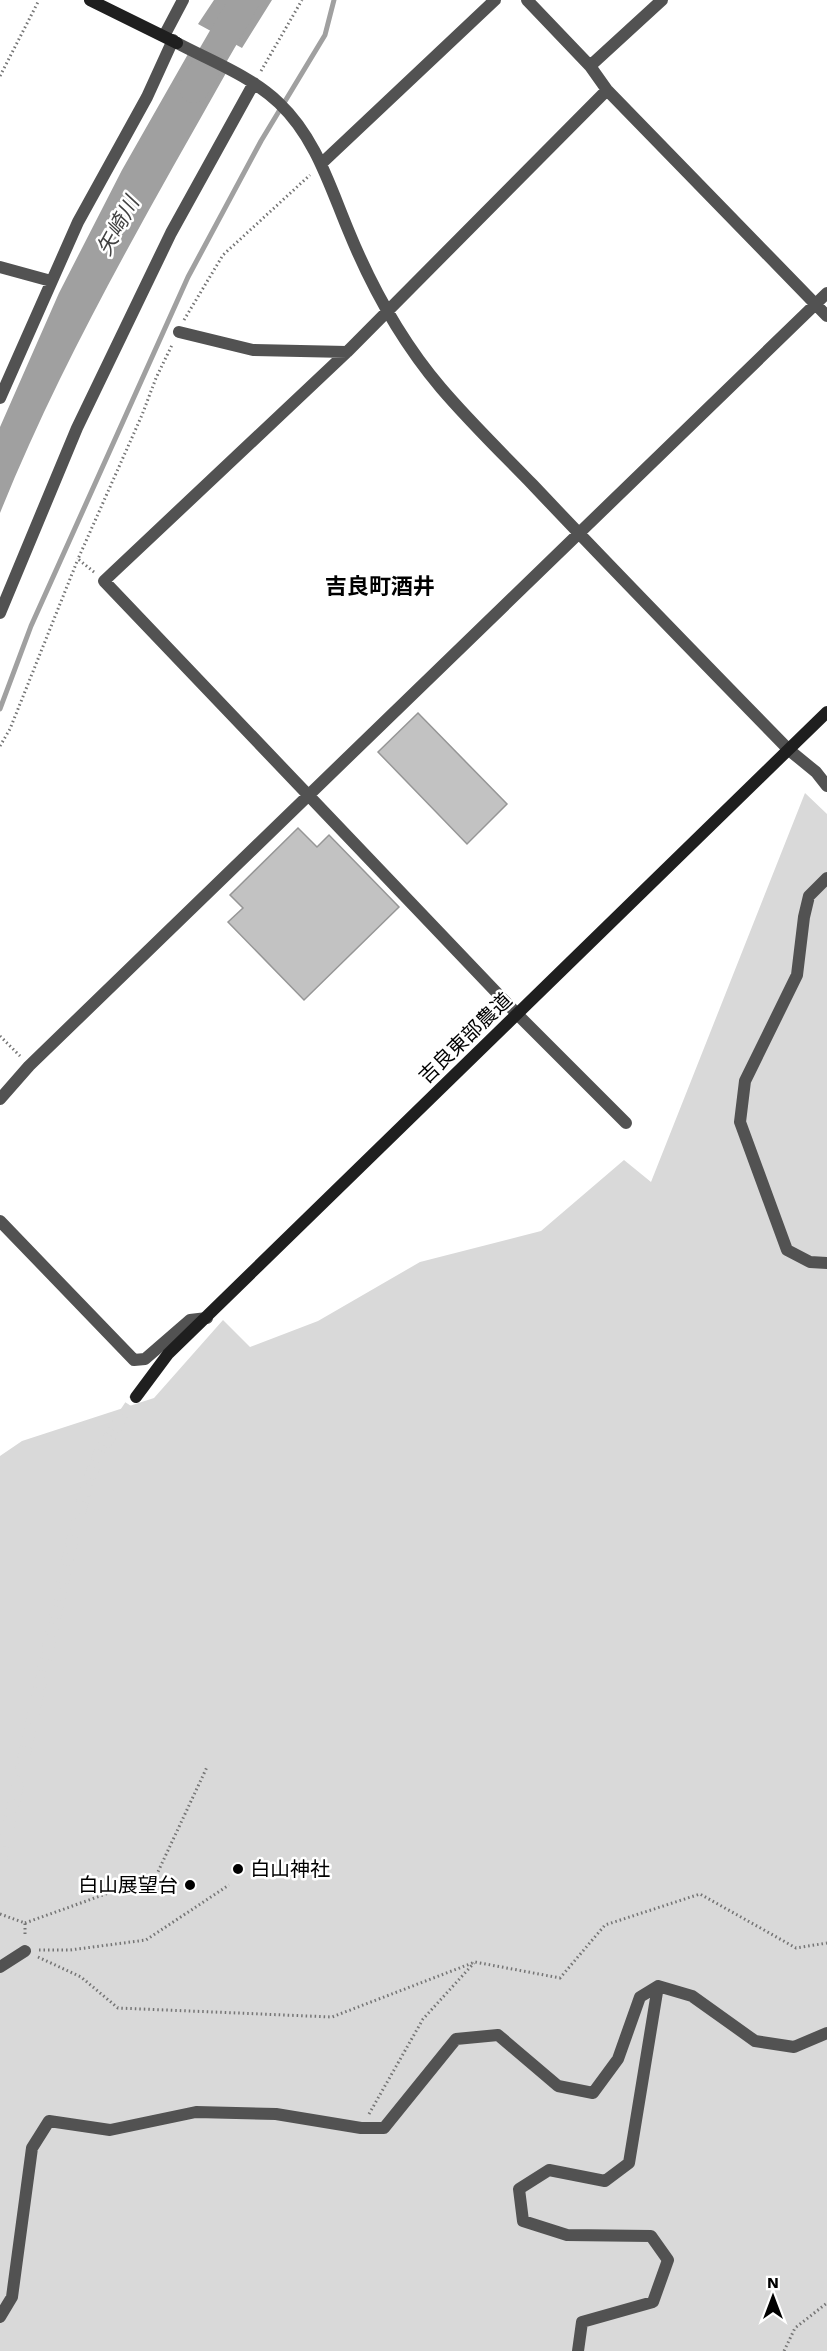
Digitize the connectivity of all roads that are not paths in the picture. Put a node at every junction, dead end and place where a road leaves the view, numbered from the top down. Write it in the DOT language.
graph roads {
  1 [pos="90,0"];
  2 [pos="183,0"];
  3 [pos="495,0"];
  4 [pos="527,0"];
  5 [pos="662,0"];
  6 [pos="171,40"];
  7 [pos="590,66"];
  8 [pos="254,83"];
  9 [pos="607,90"];
  10 [pos="322,163"];
  11 [pos="0,267"];
  12 [pos="51,281"];
  13 [pos="827,293"];
  14 [pos="816,304"];
  15 [pos="387,310"];
  16 [pos="827,315"];
  17 [pos="179,332"];
  18 [pos="347,352"];
  19 [pos="0,398"];
  20 [pos="579,534"];
  21 [pos="0,613"];
  22 [pos="827,712"];
  23 [pos="789,750"];
  24 [pos="827,786"];
  25 [pos="310,795"];
  26 [pos="827,878"];
  27 [pos="517,1014"];
  28 [pos="0,1099"];
  29 [pos="626,1123"];
  30 [pos="0,1221"];
  31 [pos="827,1263"];
  32 [pos="207,1318"];
  33 [pos="135,1397"];
  34 [pos="25,1951"];
  35 [pos="0,1967"];
  36 [pos="658,1986"];
  37 [pos="827,2033"];
  38 [pos="0,2317"];
  39 [pos="578,2351"];
  1 -- 6 [label="street"];
  2 -- 6 [label="street"];
  3 -- 10 [label="street"];
  4 -- 7 [label="street"];
  5 -- 7 [label="street"];
  6 -- 8 [label="street"];
  6 -- 12 [label="street"];
  7 -- 9 [label="street"];
  8 -- 10 [label="street"];
  8 -- 21 [label="street"];
  9 -- 14 [label="street"];
  9 -- 15 [label="street"];
  10 -- 15 [label="street"];
  11 -- 12 [label="street"];
  12 -- 19 [label="street"];
  13 -- 14 [label="street"];
  14 -- 16 [label="street"];
  14 -- 20 [label="street"];
  15 -- 18 [label="street"];
  15 -- 20 [label="street"];
  17 -- 18 [label="street"];
  18 -- 25 [label="street"];
  20 -- 23 [label="street"];
  20 -- 25 [label="street"];
  22 -- 23 [label="street, 吉良東部農道"];
  23 -- 24 [label="street"];
  23 -- 27 [label="street, 吉良東部農道"];
  25 -- 27 [label="street"];
  25 -- 28 [label="street"];
  26 -- 31 [label="street"];
  27 -- 29 [label="street"];
  27 -- 32 [label="street, 吉良東部農道"];
  30 -- 32 [label="street"];
  32 -- 33 [label="street, 吉良東部農道"];
  34 -- 35 [label="street"];
  36 -- 37 [label="street"];
  36 -- 38 [label="street"];
  36 -- 39 [label="street"];
}
